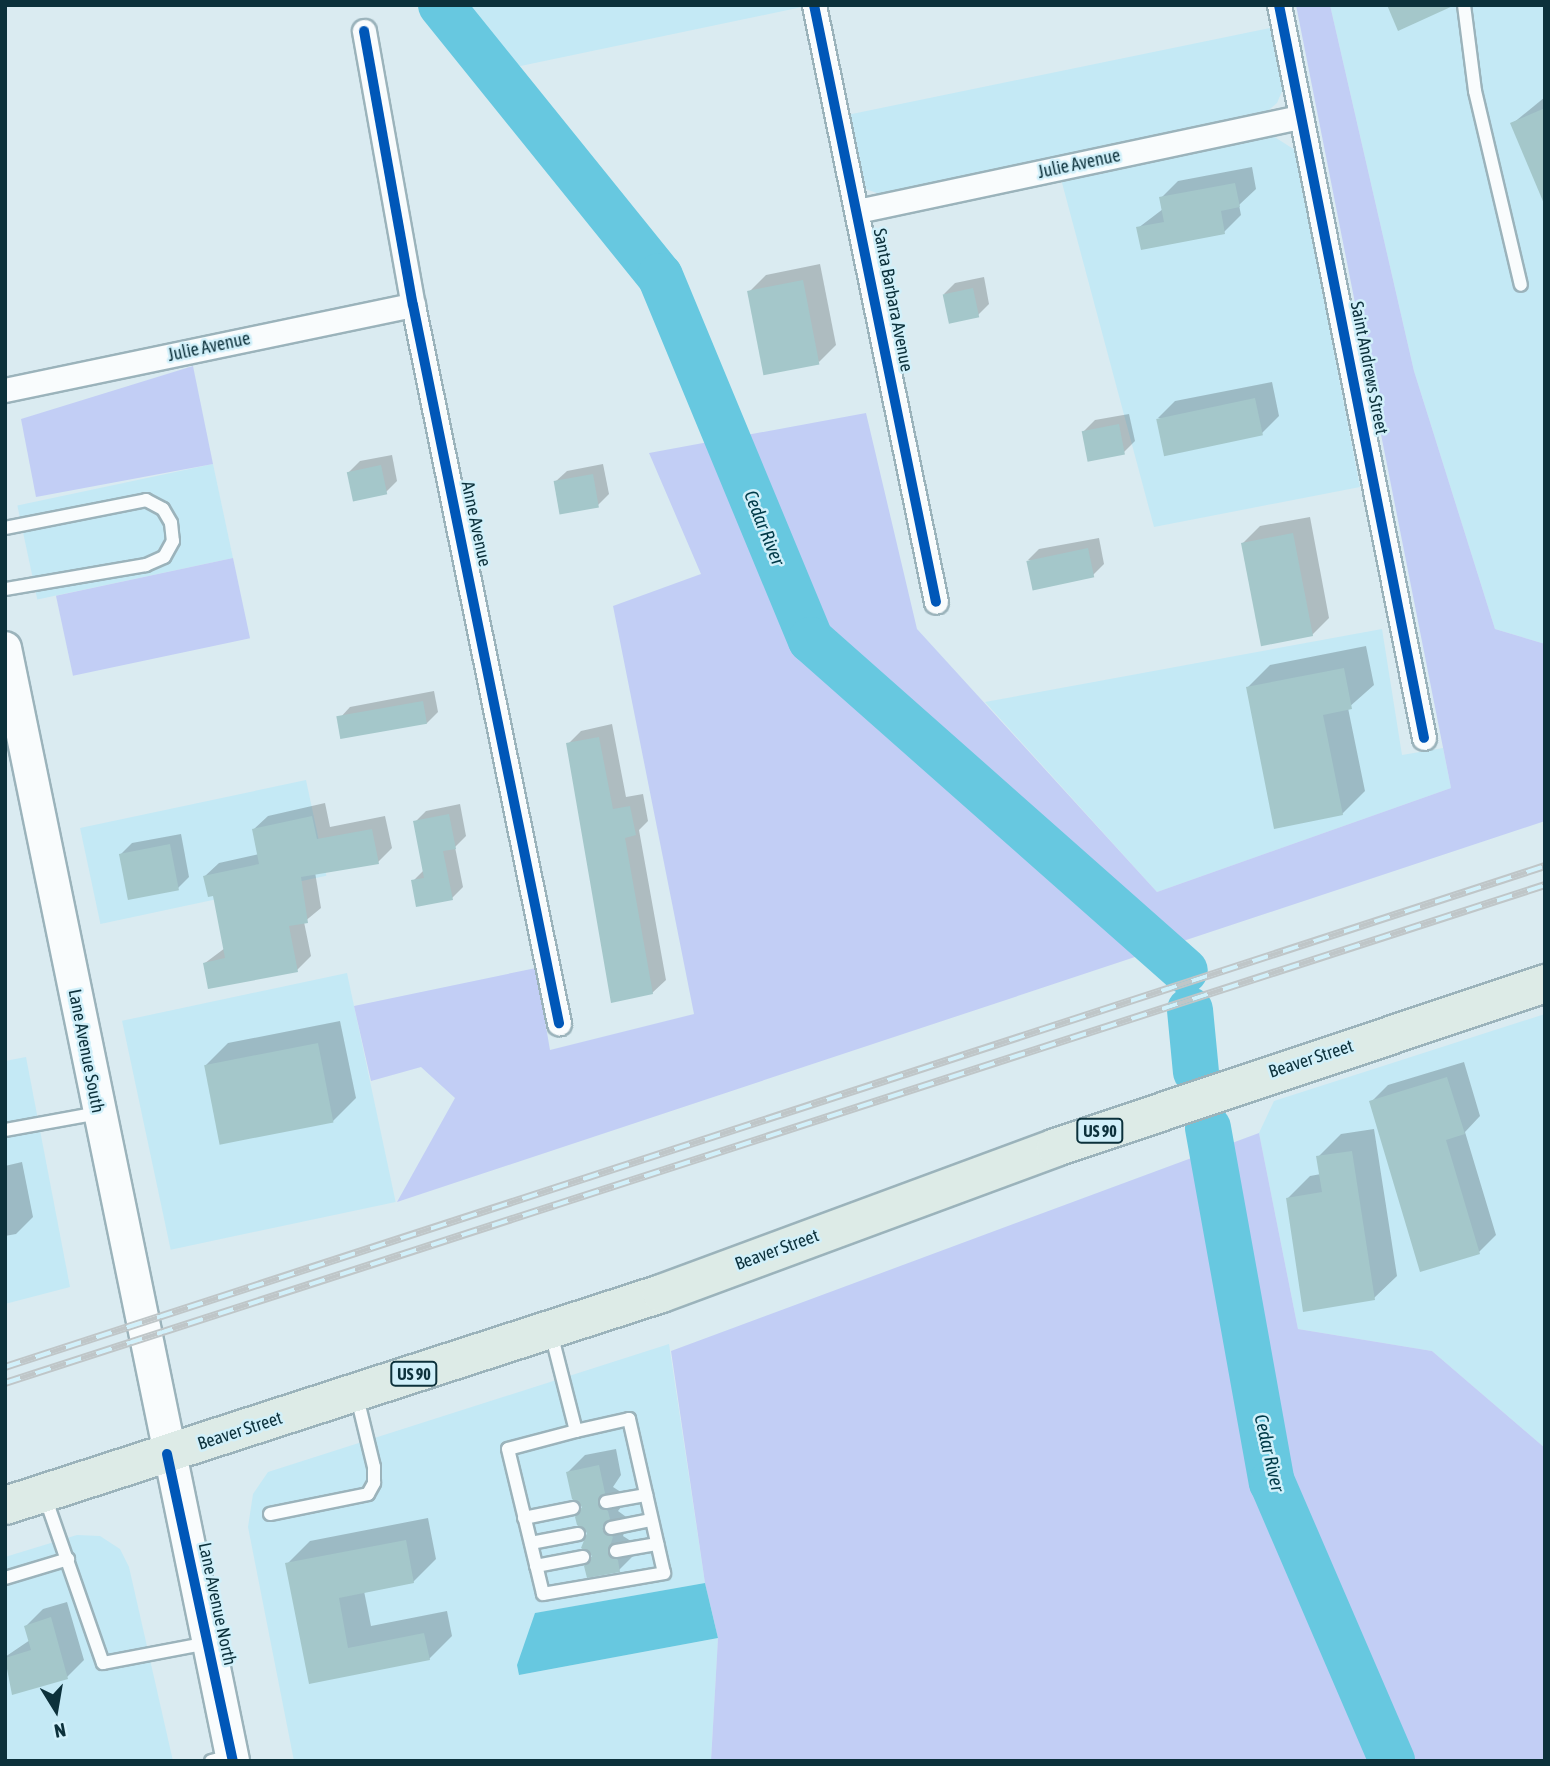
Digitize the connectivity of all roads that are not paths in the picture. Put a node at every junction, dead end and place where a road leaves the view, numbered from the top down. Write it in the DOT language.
graph roads {
  1 [pos="814,5"];
  2 [pos="1279,5"];
  3 [pos="1464,5"];
  4 [pos="364,31"];
  5 [pos="1301,117"];
  6 [pos="857,211"];
  7 [pos="1521,285"];
  8 [pos="413,304"];
  9 [pos="5,390"];
  10 [pos="5,528"];
  11 [pos="5,589"];
  12 [pos="936,602"];
  13 [pos="5,648"];
  14 [pos="1424,738"];
  15 [pos="1545,983"];
  16 [pos="559,1023"];
  17 [pos="99,1113"];
  18 [pos="5,1130"];
  19 [pos="550,1330"];
  20 [pos="356,1393"];
  21 [pos="576,1431"];
  22 [pos="167,1454"];
  23 [pos="44,1492"];
  24 [pos="646,1494"];
  25 [pos="606,1502"];
  26 [pos="5,1505"];
  27 [pos="573,1508"];
  28 [pos="270,1514"];
  29 [pos="524,1518"];
  30 [pos="652,1520"];
  31 [pos="611,1528"];
  32 [pos="578,1534"];
  33 [pos="531,1543"];
  34 [pos="657,1544"];
  35 [pos="616,1551"];
  36 [pos="583,1557"];
  37 [pos="68,1559"];
  38 [pos="536,1566"];
  39 [pos="5,1578"];
  40 [pos="208,1643"];
  41 [pos="225,1759"];
  1 -- 6 [label="street, Santa Barbara Avenue"];
  2 -- 5 [label="street, Saint Andrews Street"];
  3 -- 7 [label="lane"];
  4 -- 8 [label="street, Anne Avenue"];
  5 -- 6 [label="street, Julie Avenue"];
  5 -- 14 [label="street, Saint Andrews Street"];
  6 -- 12 [label="street, Santa Barbara Avenue"];
  8 -- 9 [label="street, Julie Avenue"];
  8 -- 16 [label="street, Anne Avenue"];
  10 -- 11 [label="lane"];
  13 -- 17 [label="main road, Lane Avenue South"];
  15 -- 19 [label="main road, Beaver Street / US 90"];
  17 -- 18 [label="lane"];
  17 -- 22 [label="main road, Lane Avenue South"];
  19 -- 20 [label="main road, Beaver Street / US 90"];
  19 -- 21 [label="lane"];
  20 -- 22 [label="main road, Beaver Street / US 90"];
  20 -- 28 [label="lane"];
  21 -- 24 [label="lane"];
  21 -- 29 [label="lane"];
  22 -- 23 [label="main road, Beaver Street / US 90"];
  22 -- 40 [label="main road, Lane Avenue North"];
  23 -- 26 [label="main road, Beaver Street / US 90"];
  23 -- 37 [label="lane"];
  24 -- 25 [label="lane"];
  24 -- 30 [label="lane"];
  27 -- 29 [label="lane"];
  29 -- 33 [label="lane"];
  30 -- 31 [label="lane"];
  30 -- 34 [label="lane"];
  32 -- 33 [label="lane"];
  33 -- 38 [label="lane"];
  34 -- 35 [label="lane"];
  34 -- 38 [label="lane"];
  36 -- 38 [label="lane"];
  37 -- 39 [label="lane"];
  37 -- 40 [label="lane"];
  40 -- 41 [label="main road, Lane Avenue North"];
}
